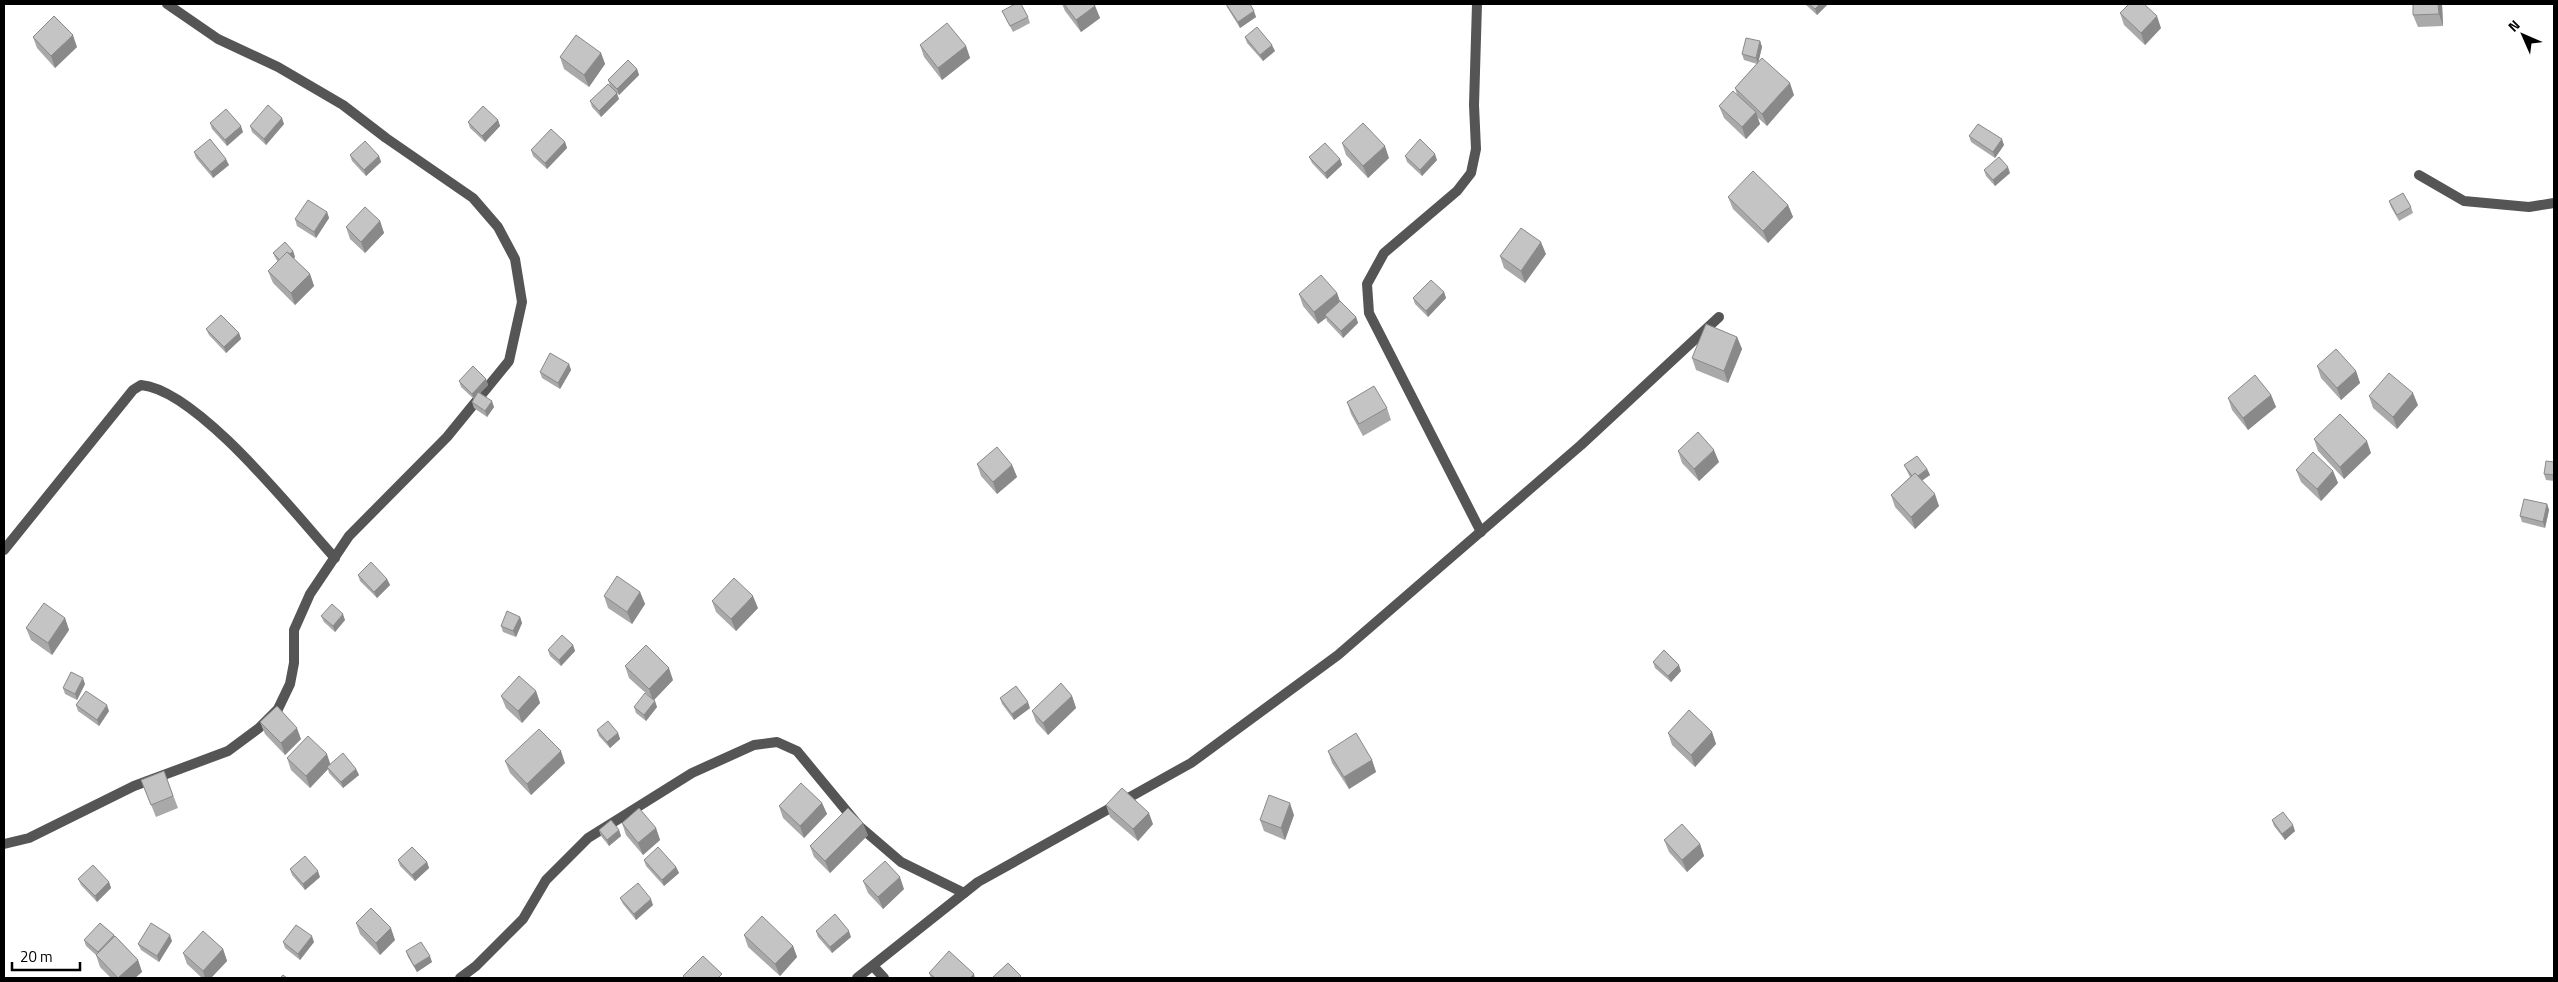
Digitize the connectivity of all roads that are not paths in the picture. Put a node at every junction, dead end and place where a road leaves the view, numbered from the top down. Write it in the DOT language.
graph roads {
  1 [pos="167,4"];
  2 [pos="1477,4"];
  3 [pos="2420,175"];
  4 [pos="2554,203"];
  5 [pos="1719,317"];
  6 [pos="1481,532"];
  7 [pos="4,550"];
  8 [pos="335,558"];
  9 [pos="4,844"];
  10 [pos="964,893"];
  11 [pos="873,966"];
  12 [pos="460,978"];
  13 [pos="857,978"];
  14 [pos="884,978"];
  1 -- 8 [label="street"];
  2 -- 6 [label="street"];
  3 -- 4 [label="street"];
  5 -- 6 [label="street"];
  6 -- 10 [label="street"];
  7 -- 8 [label="street"];
  8 -- 9 [label="street"];
  10 -- 11 [label="street"];
  10 -- 12 [label="street"];
  11 -- 13 [label="street"];
  11 -- 14 [label="street"];
}
